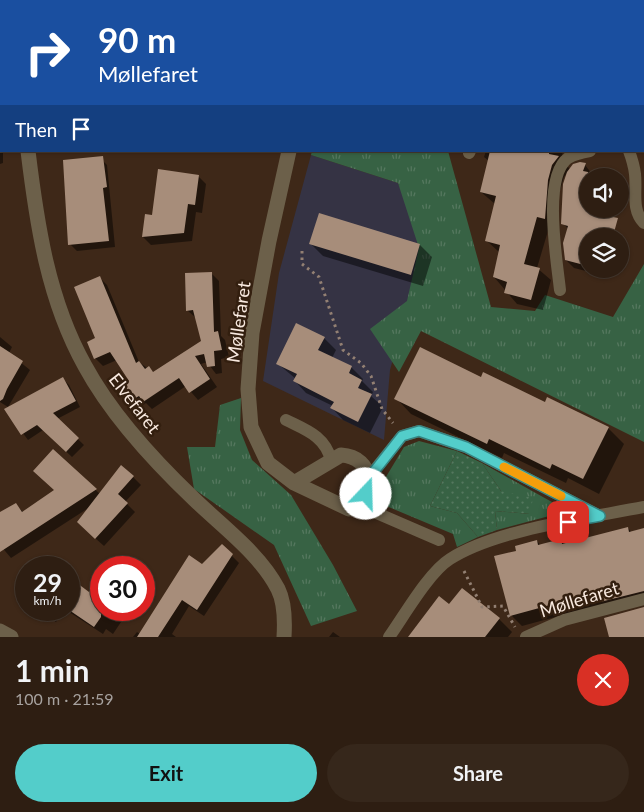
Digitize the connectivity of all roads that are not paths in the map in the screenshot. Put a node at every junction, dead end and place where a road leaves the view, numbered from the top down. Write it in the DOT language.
graph roads {
  1 [pos="28,152"];
  2 [pos="289,152"];
  3 [pos="587,152"];
  4 [pos="629,152"];
  5 [pos="644,223"];
  6 [pos="560,290"];
  7 [pos="286,420"];
  8 [pos="332,460"];
  9 [pos="369,478"];
  10 [pos="294,484"];
  11 [pos="358,505"];
  12 [pos="644,507"];
  13 [pos="600,516"];
  14 [pos="438,540"];
  15 [pos="644,599"];
  16 [pos="0,630"];
  17 [pos="521,634"];
  18 [pos="11,637"];
  19 [pos="284,637"];
  20 [pos="389,637"];
  1 -- 19 [label="street, Elvefaret"];
  2 -- 10 [label="street, Møllefaret"];
  3 -- 6 [label="lane"];
  4 -- 5 [label="lane"];
  7 -- 8 [label="lane"];
  8 -- 9 [label="street"];
  8 -- 10 [label="street"];
  9 -- 11 [label="street"];
  9 -- 13 [label="lane"];
  10 -- 11 [label="street, Møllefaret"];
  11 -- 14 [label="lane"];
  12 -- 13 [label="lane"];
  13 -- 20 [label="lane"];
  15 -- 17 [label="lane, Møllefaret"];
  16 -- 18 [label="street"];
}
